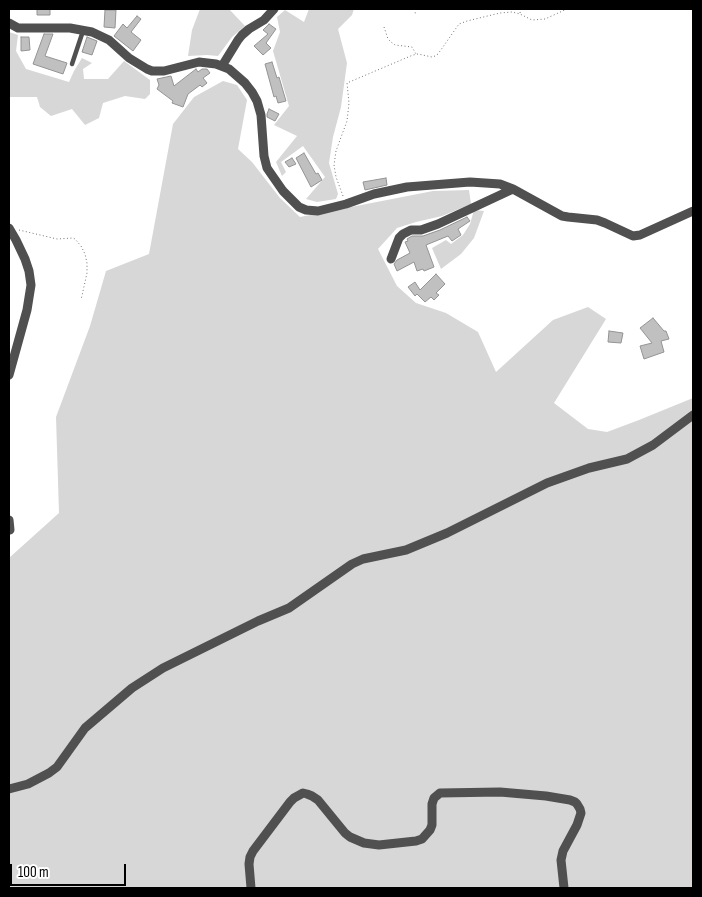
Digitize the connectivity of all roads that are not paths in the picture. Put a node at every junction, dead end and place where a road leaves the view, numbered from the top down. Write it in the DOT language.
graph roads {
  1 [pos="274,9"];
  2 [pos="9,23"];
  3 [pos="83,30"];
  4 [pos="72,64"];
  5 [pos="222,66"];
  6 [pos="513,189"];
  7 [pos="693,211"];
  8 [pos="13,229"];
  9 [pos="391,259"];
  10 [pos="9,375"];
  11 [pos="693,415"];
  12 [pos="9,520"];
  13 [pos="9,530"];
  14 [pos="9,789"];
  15 [pos="251,888"];
  16 [pos="564,888"];
  1 -- 5 [label="street"];
  2 -- 3 [label="street"];
  3 -- 4 [label="lane"];
  3 -- 5 [label="street"];
  5 -- 6 [label="street"];
  6 -- 7 [label="street"];
  6 -- 9 [label="street"];
  8 -- 10 [label="street"];
  11 -- 14 [label="street"];
  12 -- 13 [label="street"];
  15 -- 16 [label="street"];
}
